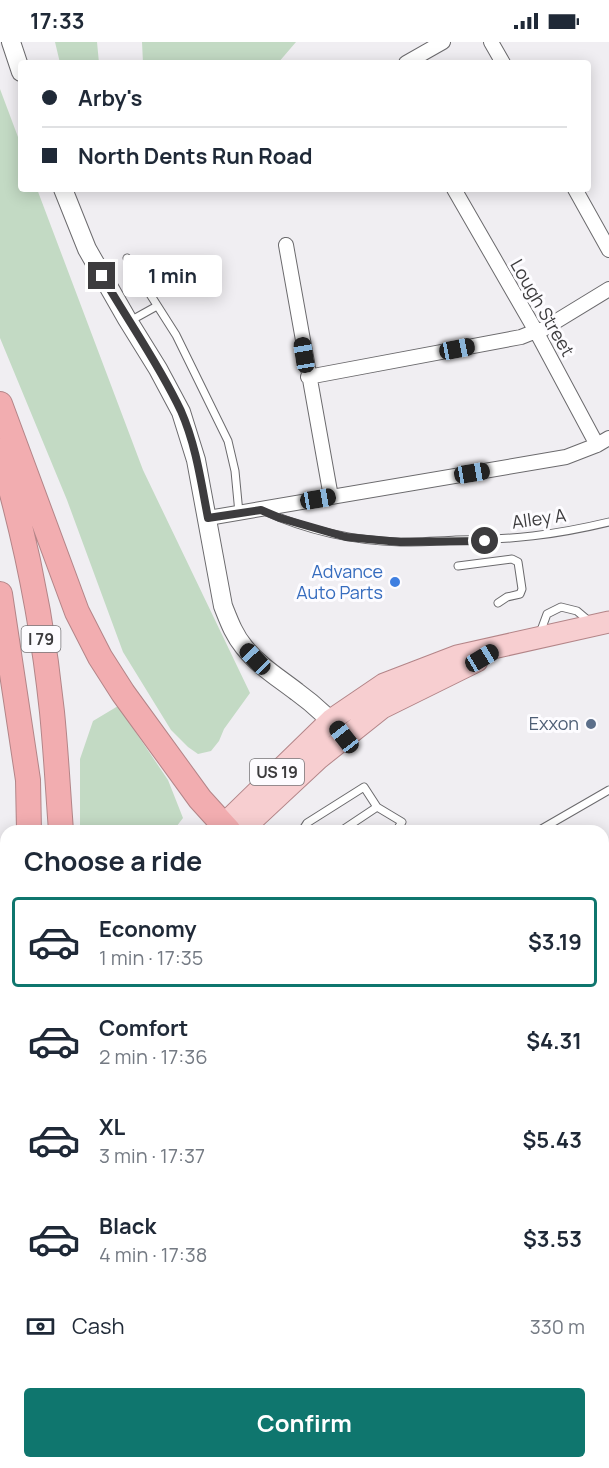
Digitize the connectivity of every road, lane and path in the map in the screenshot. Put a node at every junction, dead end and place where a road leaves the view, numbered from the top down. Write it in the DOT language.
graph roads {
  1 [pos="11,42"];
  2 [pos="443,42"];
  3 [pos="491,42"];
  4 [pos="411,60"];
  5 [pos="501,60"];
  6 [pos="18,63"];
  7 [pos="64,192"];
  8 [pos="456,192"];
  9 [pos="577,192"];
  10 [pos="286,245"];
  11 [pos="609,250"];
  12 [pos="128,258"];
  13 [pos="609,290"];
  14 [pos="157,306"];
  15 [pos="129,322"];
  16 [pos="536,332"];
  17 [pos="308,377"];
  18 [pos="0,404"];
  19 [pos="603,442"];
  20 [pos="0,451"];
  21 [pos="331,496"];
  22 [pos="261,510"];
  23 [pos="239,513"];
  24 [pos="208,518"];
  25 [pos="609,522"];
  26 [pos="458,566"];
  27 [pos="0,594"];
  28 [pos="498,603"];
  29 [pos="602,623"];
  30 [pos="501,646"];
  31 [pos="331,720"];
  32 [pos="344,737"];
  33 [pos="609,790"];
  34 [pos="377,807"];
  35 [pos="29,825"];
  36 [pos="61,825"];
  37 [pos="224,825"];
  38 [pos="232,825"];
  39 [pos="233,825"];
  40 [pos="306,825"];
  41 [pos="350,825"];
  42 [pos="400,825"];
  43 [pos="548,825"];
  1 -- 6 [label="street"];
  2 -- 4 [label="street"];
  3 -- 5 [label="street"];
  7 -- 15 [label="street"];
  8 -- 16 [label="street, Lough Street"];
  9 -- 11 [label="street"];
  10 -- 17 [label="street"];
  12 -- 14 [label="lane"];
  13 -- 16 [label="street"];
  14 -- 15 [label="lane"];
  14 -- 23 [label="lane"];
  15 -- 24 [label="street"];
  16 -- 17 [label="street"];
  16 -- 19 [label="street, Lough Street"];
  17 -- 21 [label="street"];
  18 -- 37 [label="highway"];
  19 -- 21 [label="street"];
  20 -- 36 [label="highway, I 79"];
  21 -- 22 [label="street"];
  22 -- 23 [label="street"];
  22 -- 25 [label="lane, Alley A"];
  23 -- 24 [label="street"];
  24 -- 31 [label="street"];
  26 -- 28 [label="lane"];
  27 -- 35 [label="highway, I 79"];
  29 -- 30 [label="main road, US 19"];
  30 -- 31 [label="main road, US 19"];
  30 -- 32 [label="main road, US 19"];
  31 -- 32 [label="street"];
  31 -- 38 [label="main road, US 19"];
  32 -- 39 [label="main road, US 19"];
  33 -- 43 [label="lane"];
  34 -- 40 [label="lane"];
  34 -- 41 [label="lane"];
  34 -- 42 [label="lane"];
}
